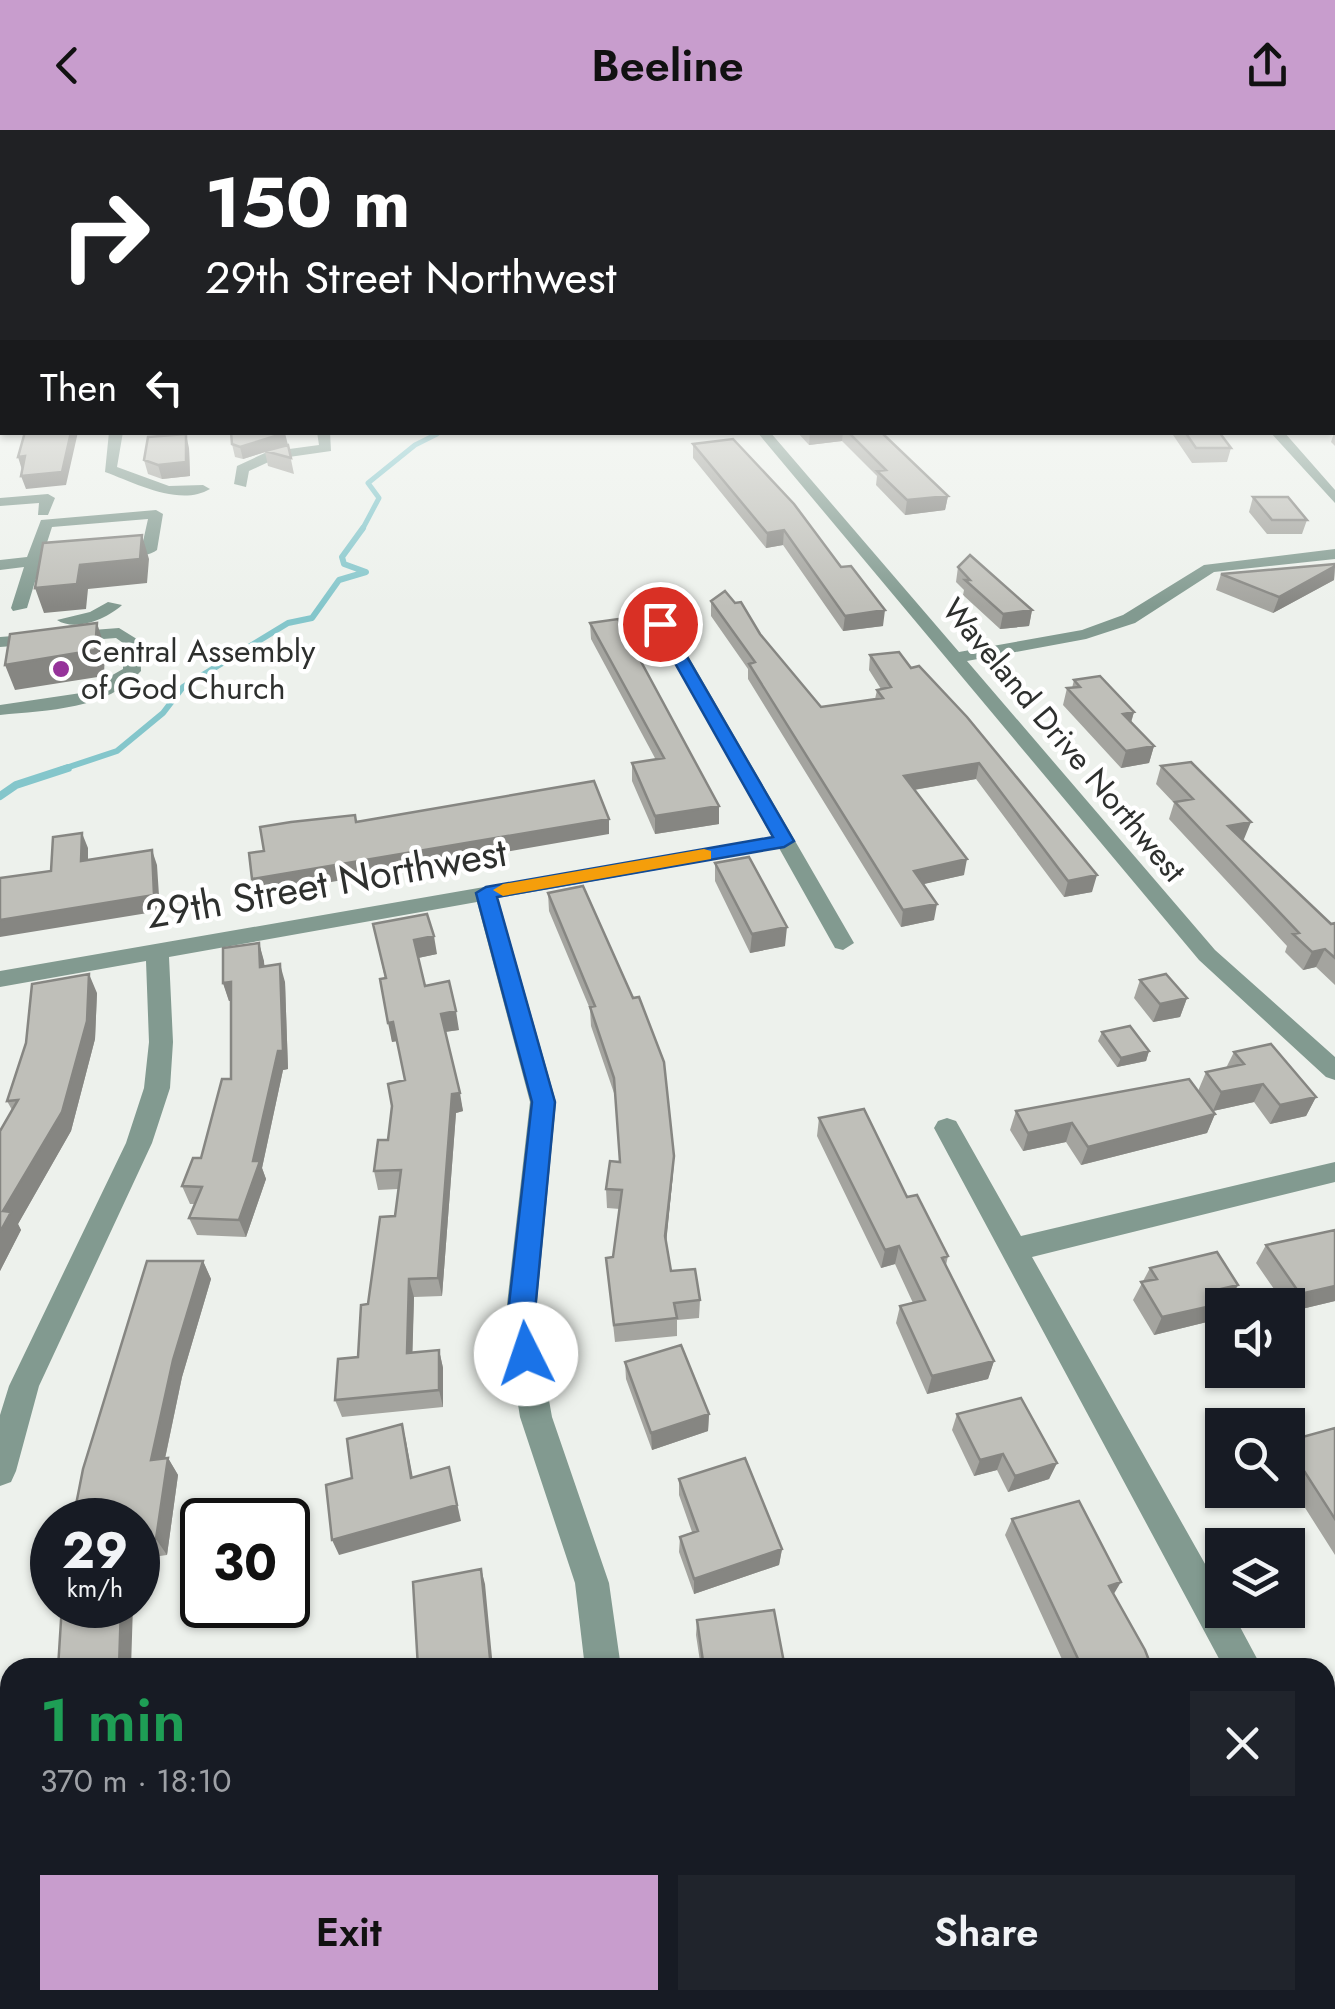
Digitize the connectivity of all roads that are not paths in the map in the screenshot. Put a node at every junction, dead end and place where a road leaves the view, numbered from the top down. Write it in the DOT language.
graph roads {
  1 [pos="116,435"];
  2 [pos="766,435"];
  3 [pos="1279,435"];
  4 [pos="325,440"];
  5 [pos="241,484"];
  6 [pos="203,488"];
  7 [pos="1335,499"];
  8 [pos="0,502"];
  9 [pos="43,512"];
  10 [pos="1335,554"];
  11 [pos="34,561"];
  12 [pos="0,565"];
  13 [pos="114,606"];
  14 [pos="19,608"];
  15 [pos="660,624"];
  16 [pos="0,627"];
  17 [pos="0,642"];
  18 [pos="955,658"];
  19 [pos="0,710"];
  20 [pos="784,841"];
  21 [pos="486,893"];
  22 [pos="843,943"];
  23 [pos="157,951"];
  24 [pos="0,979"];
  25 [pos="1335,1071"];
  26 [pos="947,1128"];
  27 [pos="1335,1172"];
  28 [pos="1016,1250"];
  29 [pos="0,1471"];
  30 [pos="602,1658"];
  31 [pos="1239,1658"];
  1 -- 6 [label="street"];
  2 -- 18 [label="street, Waveland Drive Northwest"];
  3 -- 7 [label="street"];
  4 -- 5 [label="street"];
  8 -- 9 [label="street"];
  10 -- 18 [label="street"];
  11 -- 11 [label="street"];
  11 -- 12 [label="street"];
  11 -- 14 [label="street"];
  13 -- 16 [label="street"];
  15 -- 20 [label="street"];
  17 -- 19 [label="street"];
  18 -- 25 [label="street, Waveland Drive Northwest"];
  20 -- 21 [label="street, 29th Street Northwest"];
  20 -- 22 [label="street"];
  21 -- 23 [label="street, 29th Street Northwest"];
  21 -- 30 [label="street"];
  23 -- 24 [label="street, 29th Street Northwest"];
  23 -- 29 [label="street"];
  26 -- 28 [label="street"];
  27 -- 28 [label="street"];
  28 -- 31 [label="street"];
}
